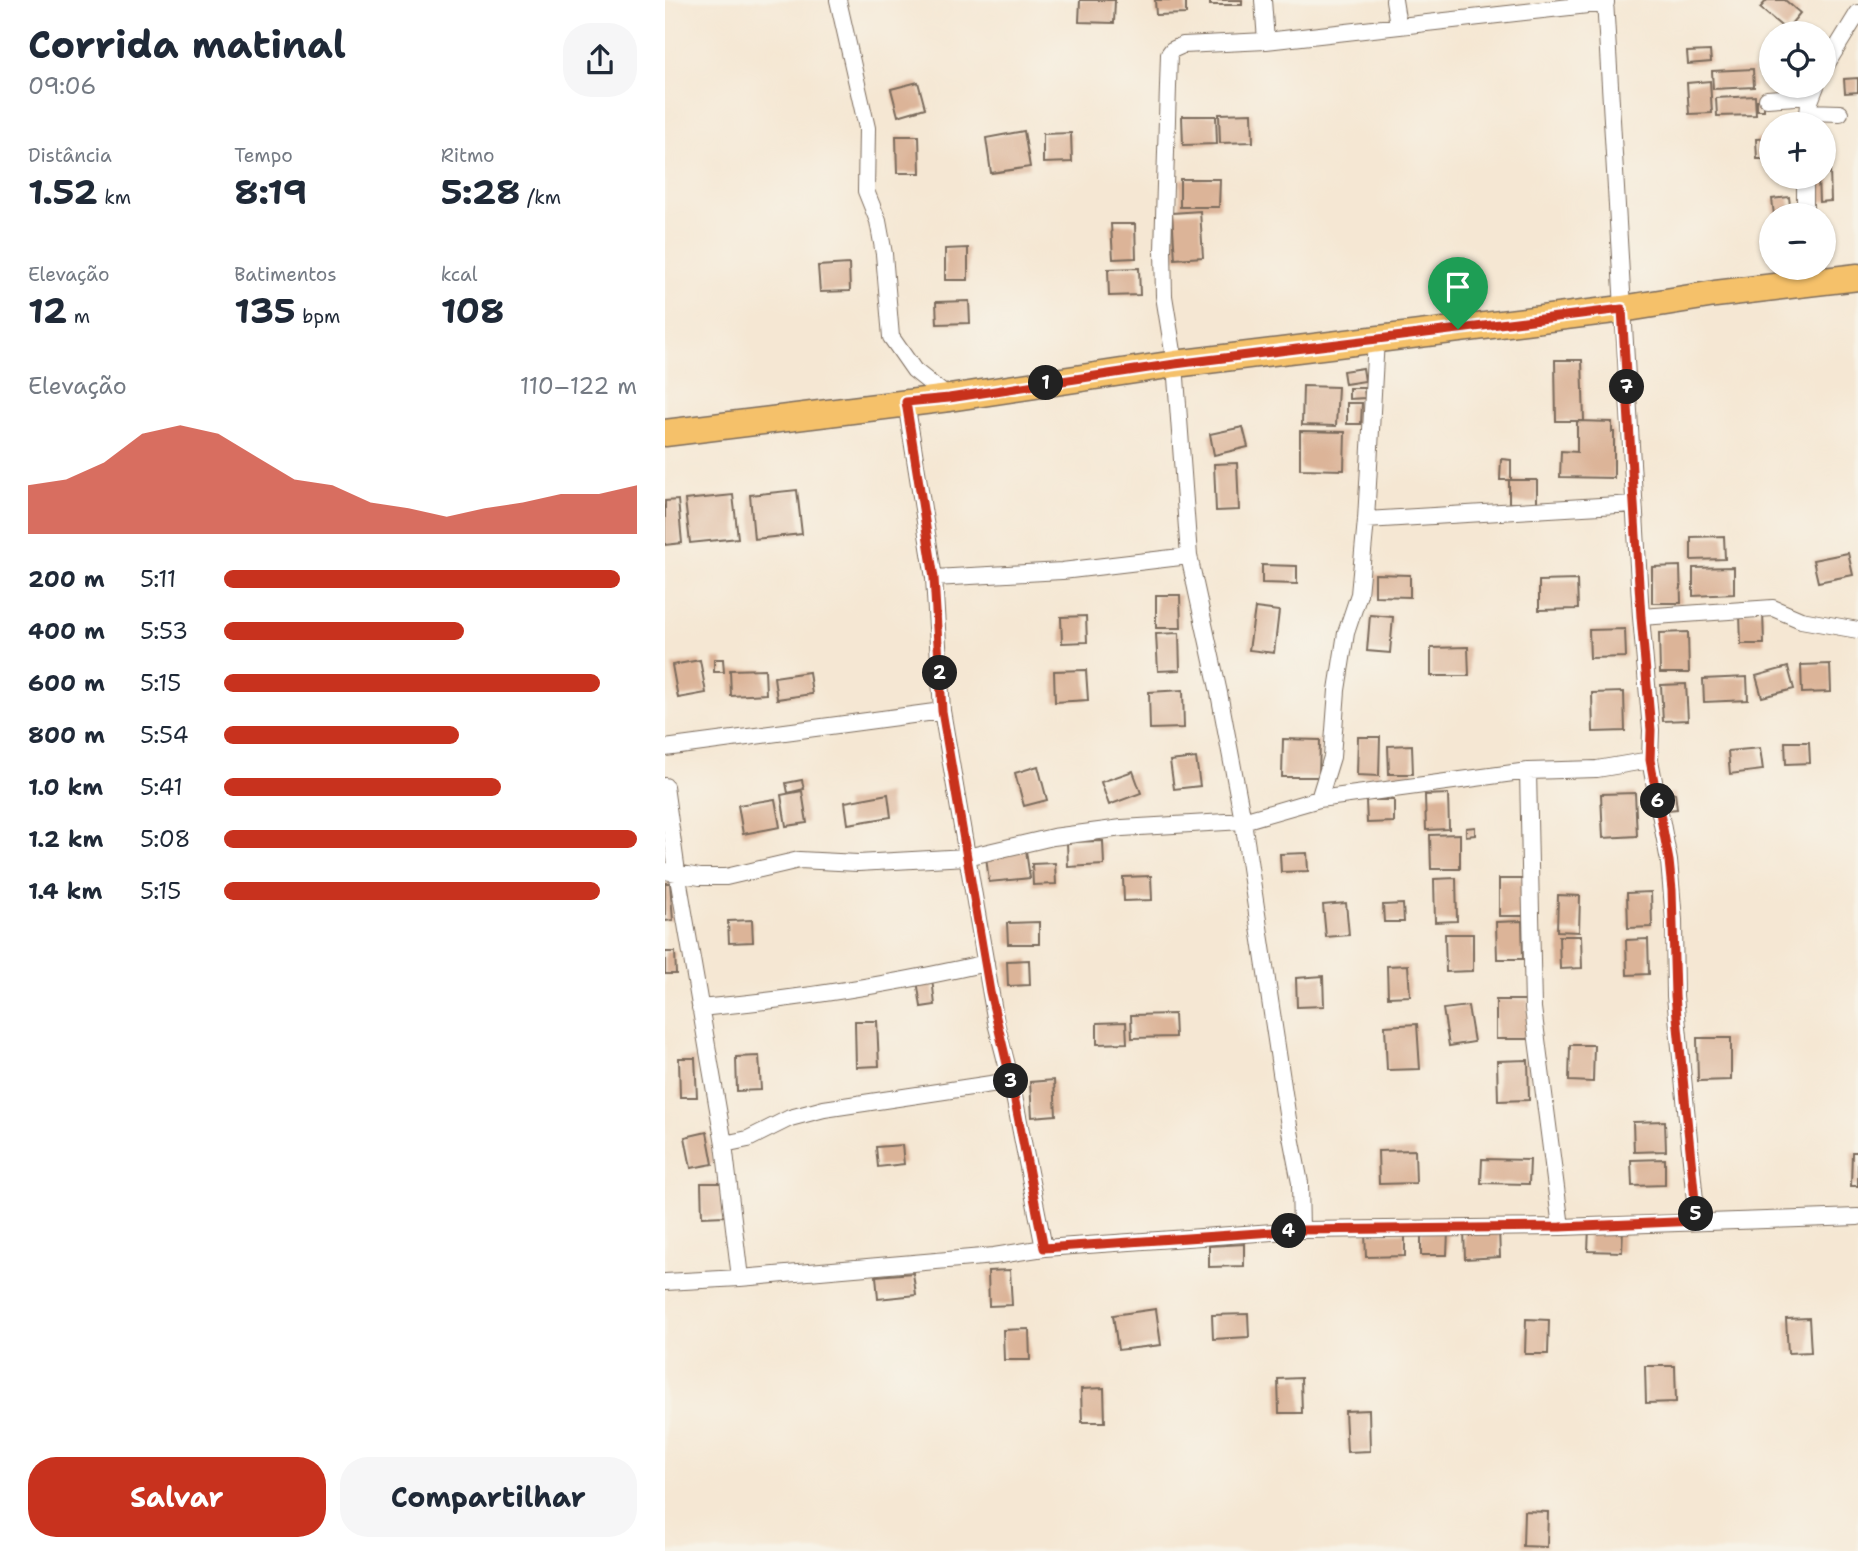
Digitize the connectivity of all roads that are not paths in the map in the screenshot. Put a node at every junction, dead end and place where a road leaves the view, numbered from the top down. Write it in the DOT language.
graph roads {
  1 [pos="838,0"];
  2 [pos="1263,0"];
  3 [pos="1394,0"];
  4 [pos="1606,2"];
  5 [pos="1858,13"];
  6 [pos="1398,26"];
  7 [pos="1266,41"];
  8 [pos="1836,49"];
  9 [pos="1767,99"];
  10 [pos="1810,105"];
  11 [pos="1840,113"];
  12 [pos="1836,277"];
  13 [pos="1858,277"];
  14 [pos="1784,280"];
  15 [pos="1622,309"];
  16 [pos="1376,339"];
  17 [pos="1175,364"];
  18 [pos="949,398"];
  19 [pos="906,402"];
  20 [pos="665,433"];
  21 [pos="1634,504"];
  22 [pos="1366,520"];
  23 [pos="1189,556"];
  24 [pos="934,578"];
  25 [pos="1641,617"];
  26 [pos="1858,630"];
  27 [pos="942,711"];
  28 [pos="665,748"];
  29 [pos="1650,760"];
  30 [pos="1528,771"];
  31 [pos="665,786"];
  32 [pos="1319,799"];
  33 [pos="1243,821"];
  34 [pos="967,857"];
  35 [pos="671,872"];
  36 [pos="986,963"];
  37 [pos="700,1008"];
  38 [pos="1011,1081"];
  39 [pos="724,1144"];
  40 [pos="1858,1217"];
  41 [pos="1697,1221"];
  42 [pos="1561,1227"];
  43 [pos="1301,1230"];
  44 [pos="1044,1248"];
  45 [pos="740,1278"];
  46 [pos="665,1282"];
  1 -- 18 [label="street"];
  2 -- 7 [label="street"];
  3 -- 6 [label="street"];
  4 -- 6 [label="street"];
  4 -- 15 [label="street"];
  5 -- 8 [label="street"];
  6 -- 7 [label="street"];
  7 -- 17 [label="street"];
  9 -- 10 [label="street"];
  10 -- 11 [label="street"];
  12 -- 13 [label="main road"];
  14 -- 15 [label="main road"];
  15 -- 16 [label="main road"];
  15 -- 21 [label="street"];
  16 -- 17 [label="main road"];
  16 -- 22 [label="street"];
  17 -- 18 [label="main road"];
  17 -- 23 [label="street"];
  18 -- 19 [label="main road"];
  19 -- 20 [label="main road"];
  19 -- 24 [label="street"];
  21 -- 22 [label="street"];
  21 -- 25 [label="street"];
  22 -- 32 [label="street"];
  23 -- 24 [label="street"];
  23 -- 33 [label="street"];
  24 -- 27 [label="street"];
  25 -- 26 [label="street"];
  25 -- 29 [label="street"];
  27 -- 28 [label="street"];
  27 -- 34 [label="street"];
  29 -- 30 [label="street"];
  29 -- 41 [label="street"];
  30 -- 32 [label="street"];
  30 -- 42 [label="street"];
  31 -- 35 [label="street"];
  32 -- 33 [label="street"];
  33 -- 34 [label="street"];
  33 -- 43 [label="street"];
  34 -- 35 [label="street"];
  34 -- 36 [label="street"];
  35 -- 37 [label="street"];
  36 -- 37 [label="street"];
  36 -- 38 [label="street"];
  37 -- 39 [label="street"];
  38 -- 39 [label="street"];
  38 -- 44 [label="street"];
  39 -- 45 [label="street"];
  40 -- 41 [label="street"];
  41 -- 42 [label="street"];
  42 -- 43 [label="street"];
  43 -- 44 [label="street"];
  44 -- 45 [label="street"];
  45 -- 46 [label="street"];
}
